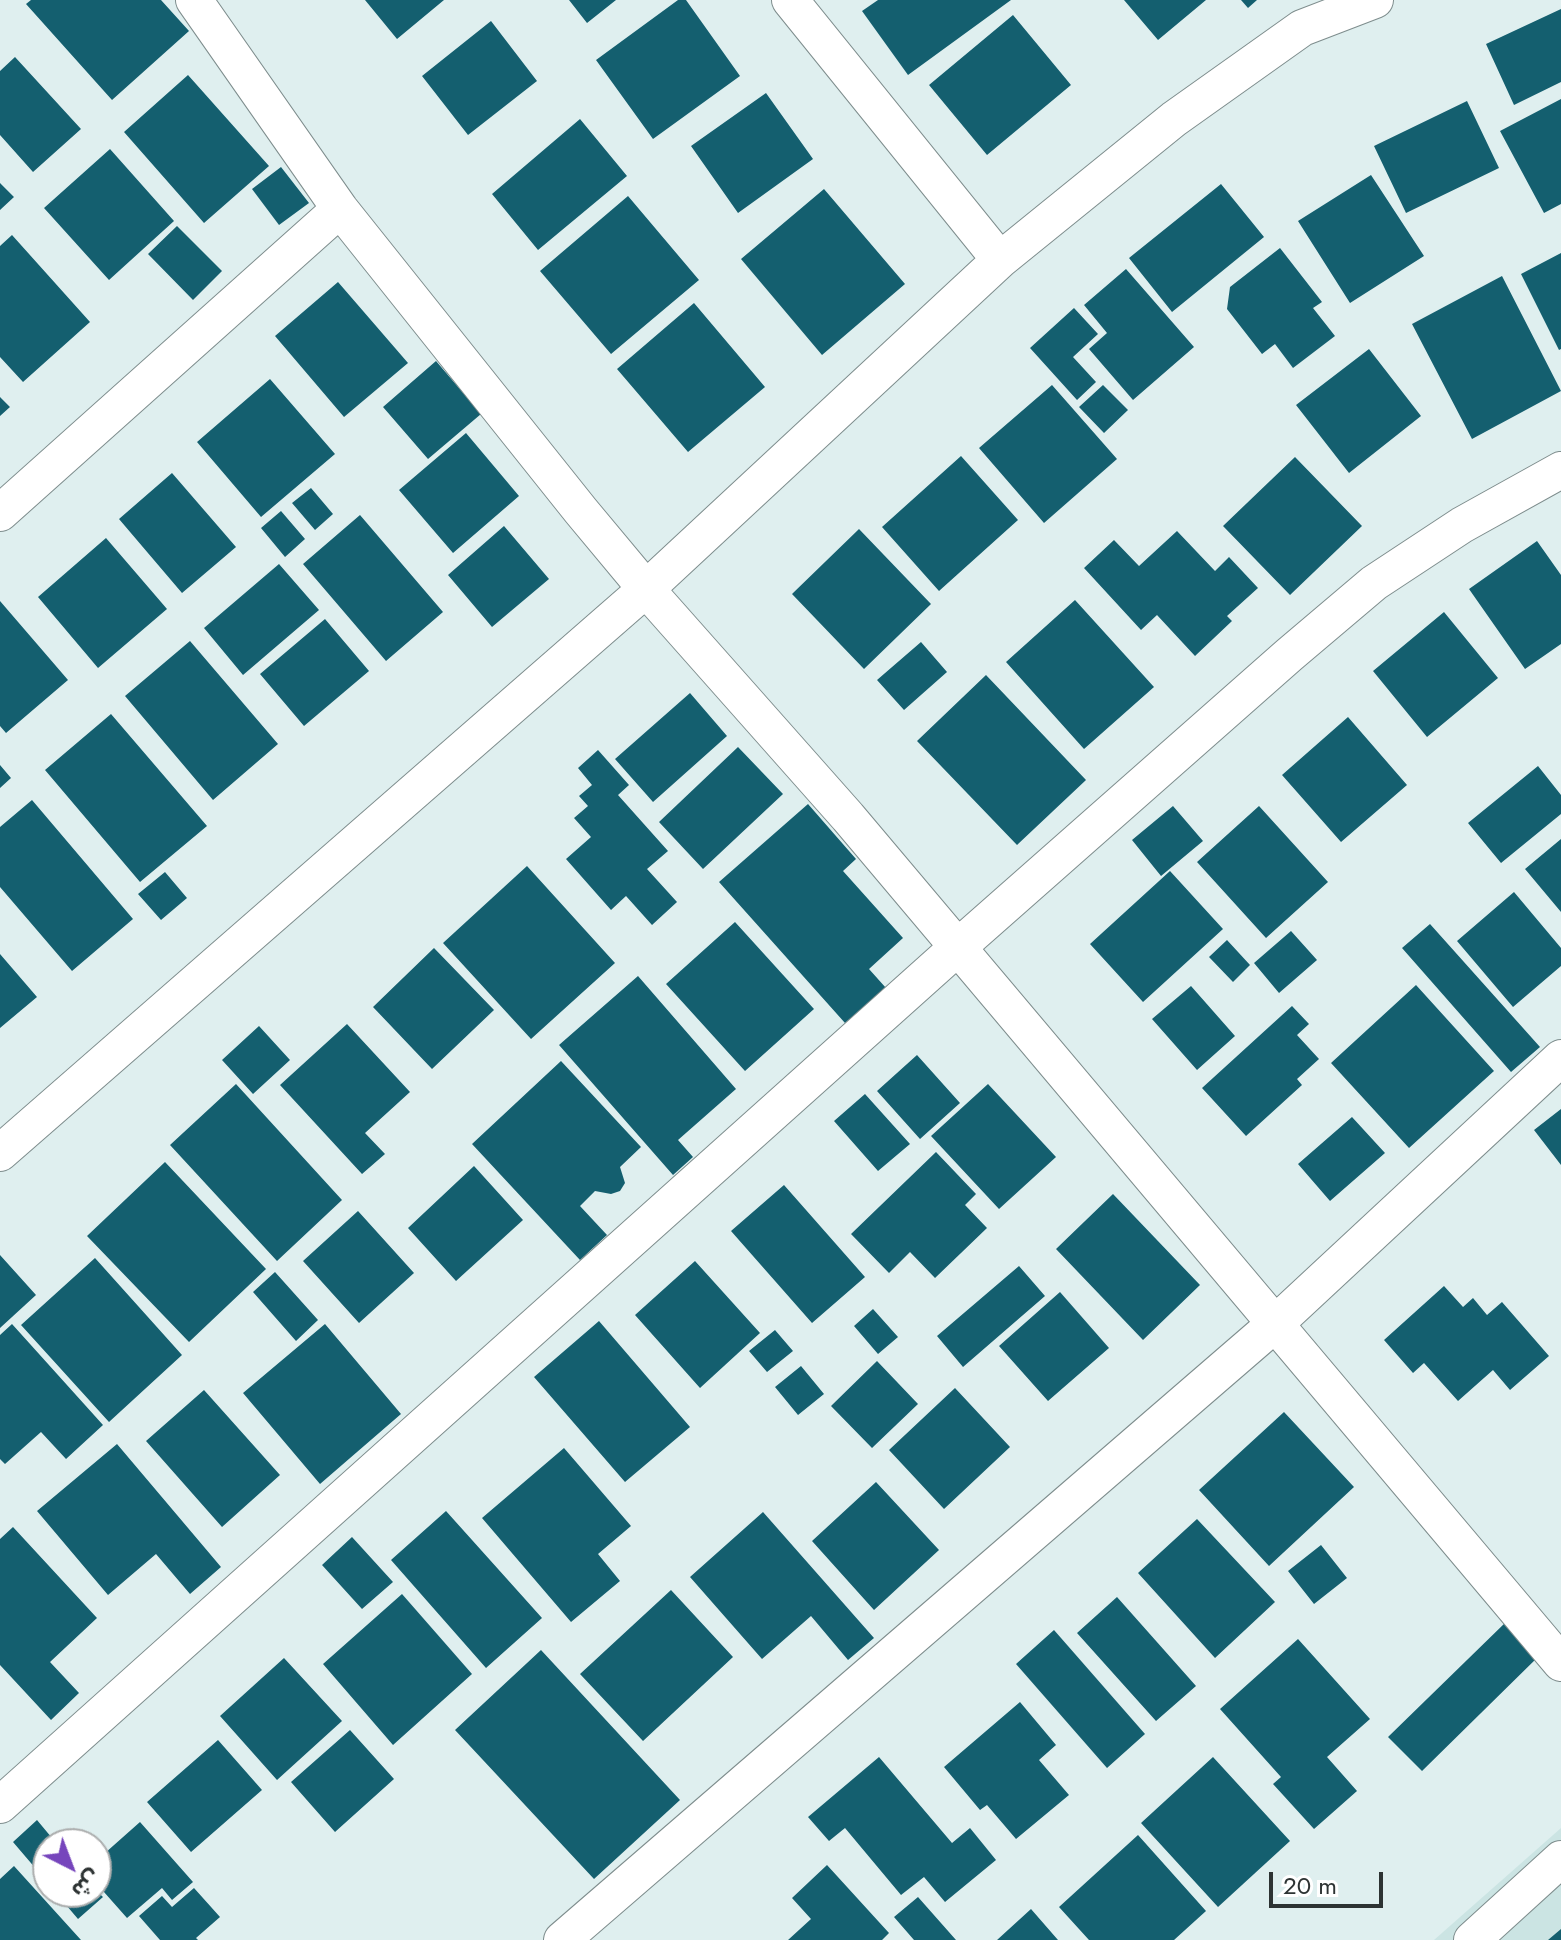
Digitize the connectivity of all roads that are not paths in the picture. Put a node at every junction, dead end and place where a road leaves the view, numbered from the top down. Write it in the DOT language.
graph roads {
  1 [pos="194,0"];
  2 [pos="790,0"];
  3 [pos="1375,0"];
  4 [pos="1309,14"];
  5 [pos="340,209"];
  6 [pos="1000,260"];
  7 [pos="1561,470"];
  8 [pos="0,513"];
  9 [pos="646,589"];
  10 [pos="958,947"];
  11 [pos="1561,1058"];
  12 [pos="0,1153"];
  13 [pos="1276,1323"];
  14 [pos="1554,1641"];
  15 [pos="0,1805"];
  16 [pos="1561,1859"];
  17 [pos="562,1940"];
  18 [pos="1472,1940"];
  1 -- 5 [label="street"];
  2 -- 6 [label="street"];
  3 -- 4 [label="street"];
  4 -- 6 [label="street"];
  5 -- 8 [label="street"];
  5 -- 9 [label="street"];
  6 -- 9 [label="street"];
  7 -- 10 [label="street"];
  9 -- 10 [label="street"];
  9 -- 12 [label="street"];
  10 -- 13 [label="street"];
  10 -- 15 [label="street"];
  11 -- 13 [label="street"];
  13 -- 14 [label="street"];
  13 -- 17 [label="street"];
  16 -- 18 [label="street"];
}
